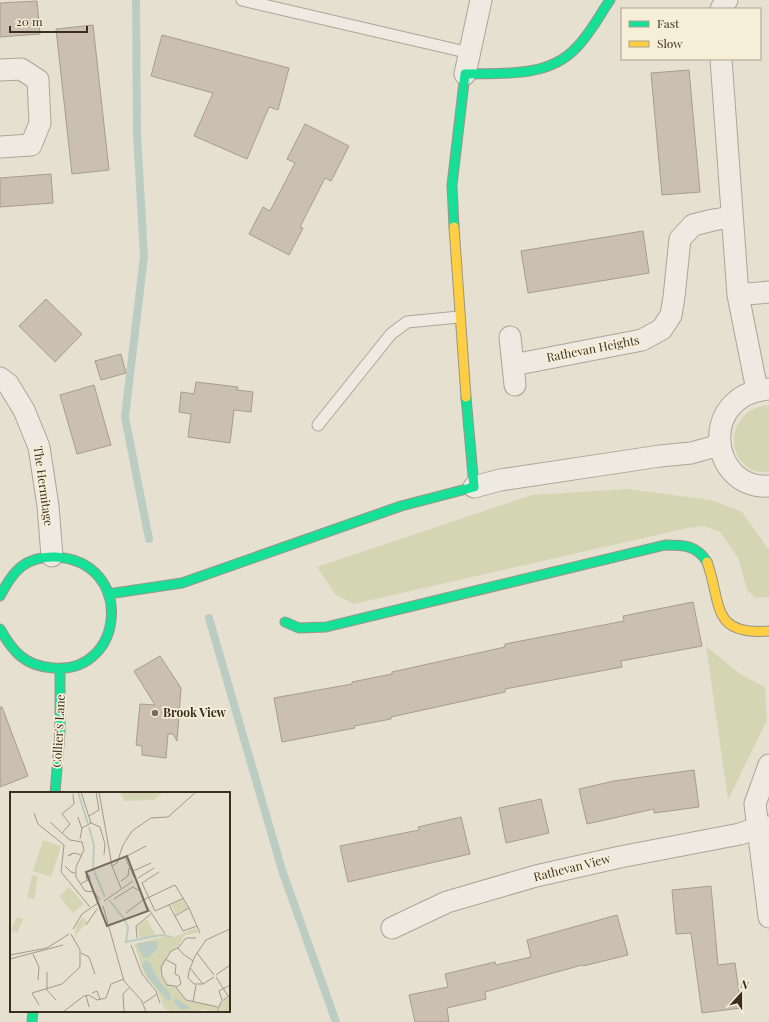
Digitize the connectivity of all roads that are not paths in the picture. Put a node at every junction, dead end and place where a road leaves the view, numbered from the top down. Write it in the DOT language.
graph roads {
  1 [pos="242,0"];
  2 [pos="481,0"];
  3 [pos="610,0"];
  4 [pos="470,53"];
  5 [pos="721,60"];
  6 [pos="0,70"];
  7 [pos="465,74"];
  8 [pos="0,147"];
  9 [pos="732,217"];
  10 [pos="769,292"];
  11 [pos="738,295"];
  12 [pos="460,317"];
  13 [pos="510,337"];
  14 [pos="513,365"];
  15 [pos="0,378"];
  16 [pos="515,385"];
  17 [pos="763,390"];
  18 [pos="318,424"];
  19 [pos="720,445"];
  20 [pos="769,486"];
  21 [pos="474,487"];
  22 [pos="52,556"];
  23 [pos="4,581"];
  24 [pos="108,594"];
  25 [pos="0,596"];
  26 [pos="285,622"];
  27 [pos="0,629"];
  28 [pos="769,631"];
  29 [pos="2,639"];
  30 [pos="60,670"];
  31 [pos="769,765"];
  32 [pos="55,792"];
  33 [pos="763,827"];
  34 [pos="769,917"];
  35 [pos="392,928"];
  36 [pos="33,1012"];
  37 [pos="32,1022"];
  1 -- 4 [label="lane"];
  2 -- 4 [label="street"];
  3 -- 7 [label="street"];
  4 -- 7 [label="street"];
  5 -- 9 [label="street"];
  6 -- 8 [label="street"];
  7 -- 12 [label="street"];
  9 -- 11 [label="street"];
  9 -- 14 [label="street, Rathevan Heights"];
  10 -- 11 [label="street"];
  11 -- 17 [label="street"];
  12 -- 18 [label="lane"];
  12 -- 21 [label="street"];
  13 -- 14 [label="street"];
  14 -- 16 [label="street"];
  15 -- 22 [label="street, The Hermitage"];
  17 -- 19 [label="street"];
  19 -- 20 [label="street"];
  19 -- 21 [label="street"];
  21 -- 24 [label="street"];
  22 -- 23 [label="street"];
  22 -- 24 [label="street"];
  23 -- 25 [label="street"];
  24 -- 30 [label="street"];
  26 -- 28 [label="street"];
  27 -- 29 [label="street"];
  29 -- 30 [label="street"];
  30 -- 32 [label="street, Collier's Lane"];
  31 -- 33 [label="street"];
  33 -- 34 [label="street"];
  33 -- 35 [label="street, Rathevan View"];
  36 -- 37 [label="street"];
}
